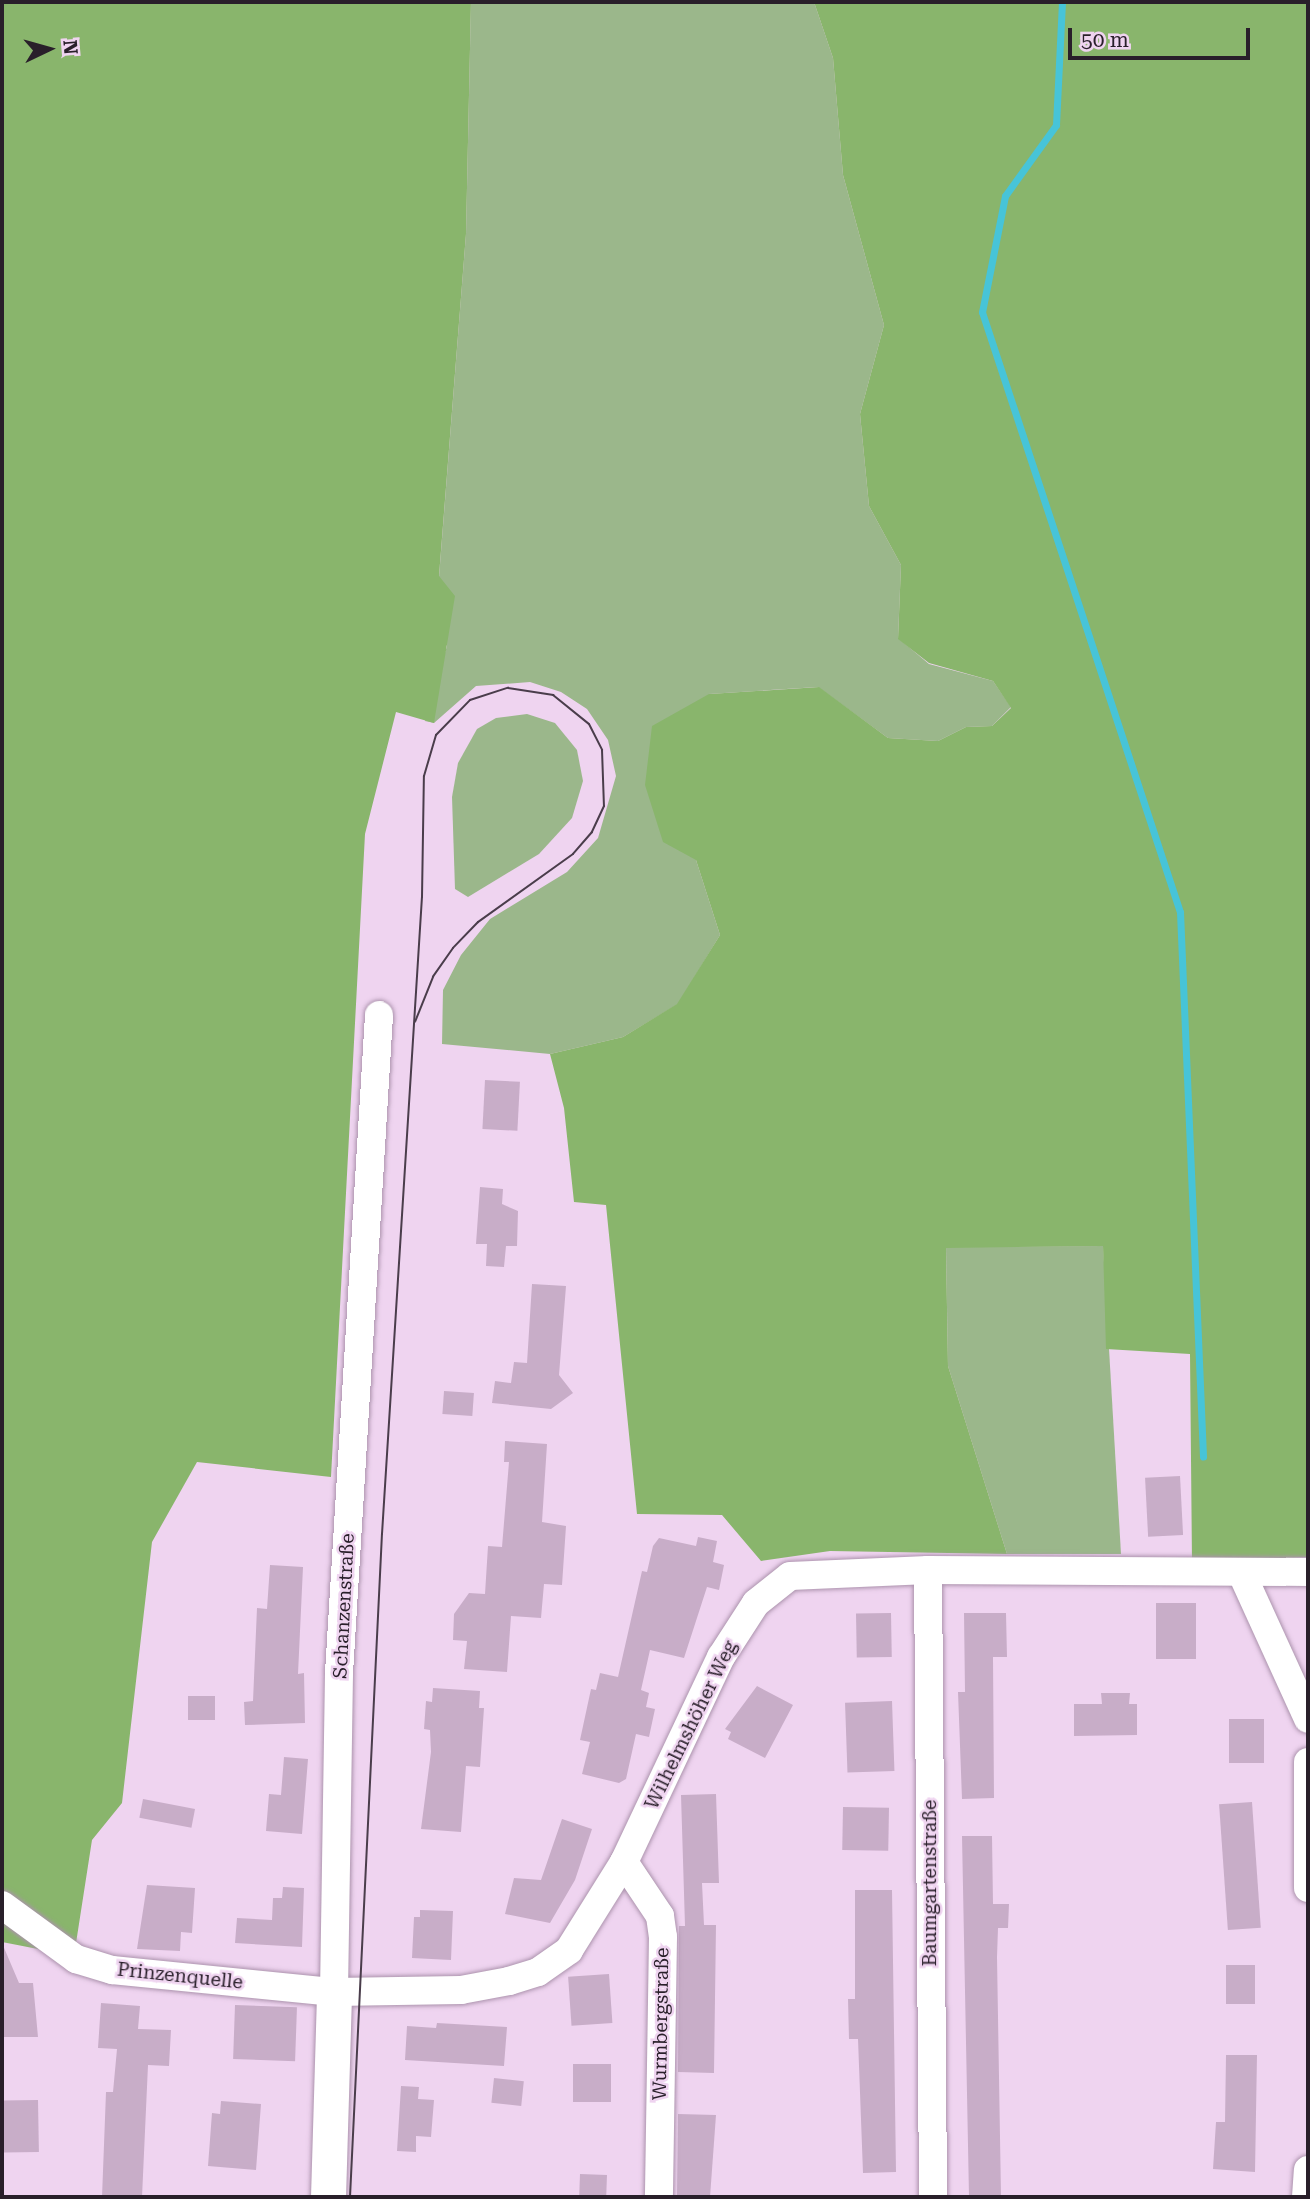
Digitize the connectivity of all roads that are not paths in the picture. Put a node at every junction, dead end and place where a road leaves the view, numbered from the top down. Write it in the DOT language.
graph roads {
  1 [pos="379,1015"];
  2 [pos="928,1570"];
  3 [pos="1308,1573"];
  4 [pos="1242,1574"];
  5 [pos="1308,1719"];
  6 [pos="1308,1762"];
  7 [pos="624,1862"];
  8 [pos="1308,1888"];
  9 [pos="2,1905"];
  10 [pos="334,1992"];
  11 [pos="1308,2170"];
  12 [pos="328,2197"];
  13 [pos="659,2197"];
  14 [pos="933,2197"];
  15 [pos="1306,2197"];
  1 -- 10 [label="street, Schanzenstraße"];
  2 -- 4 [label="street, Wilhelmshöher Weg"];
  2 -- 7 [label="street, Wilhelmshöher Weg"];
  2 -- 14 [label="street, Baumgartenstraße"];
  3 -- 4 [label="street, Wilhelmshöher Weg"];
  4 -- 5 [label="street"];
  6 -- 8 [label="street"];
  7 -- 10 [label="street, Wilhelmshöher Weg"];
  7 -- 13 [label="street, Wurmbergstraße"];
  9 -- 10 [label="street, Prinzenquelle"];
  10 -- 12 [label="street, Schanzenstraße"];
  11 -- 15 [label="street"];
}
